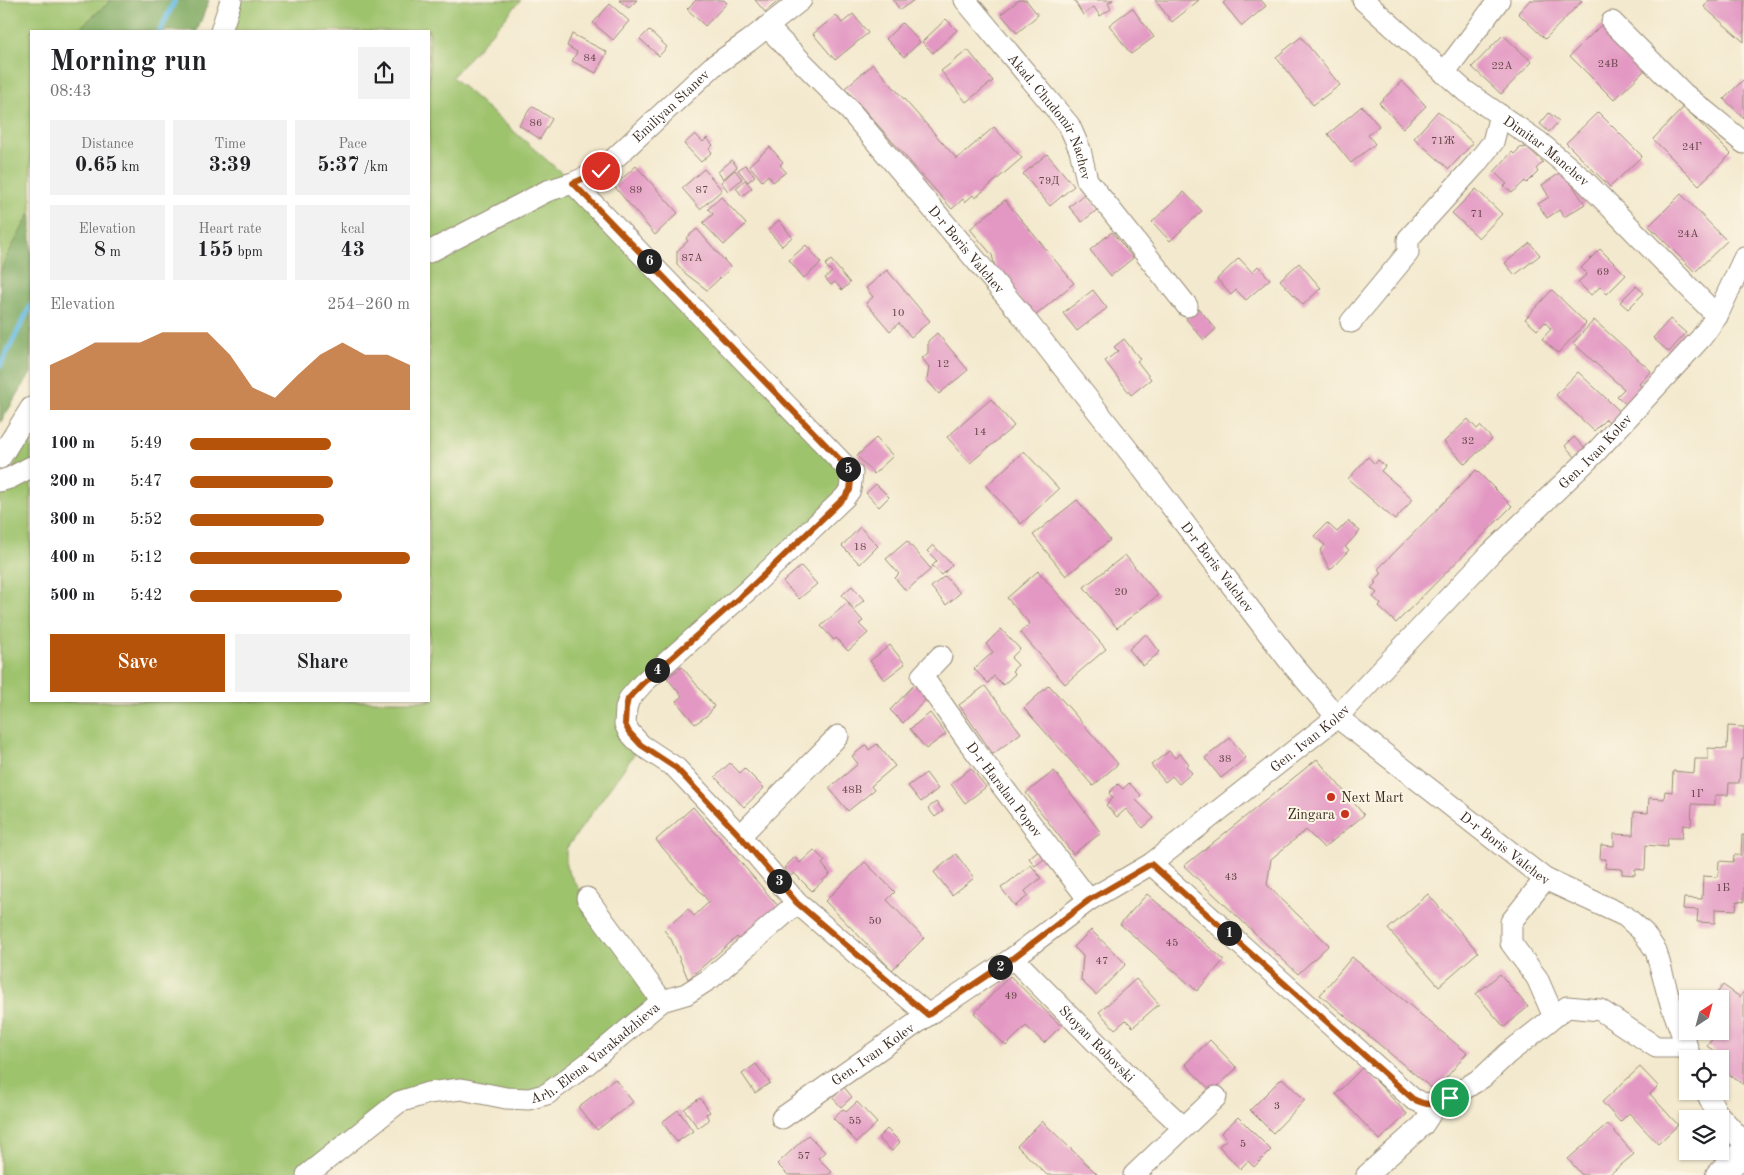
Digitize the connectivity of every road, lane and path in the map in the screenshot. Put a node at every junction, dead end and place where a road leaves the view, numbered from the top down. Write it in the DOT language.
graph roads {
  1 [pos="231,0"];
  2 [pos="800,0"];
  3 [pos="965,0"];
  4 [pos="1363,0"];
  5 [pos="1499,0"];
  6 [pos="1612,22"];
  7 [pos="767,27"];
  8 [pos="221,30"];
  9 [pos="1444,72"];
  10 [pos="1500,115"];
  11 [pos="1744,143"];
  12 [pos="573,183"];
  13 [pos="430,251"];
  14 [pos="1743,267"];
  15 [pos="1187,306"];
  16 [pos="1717,316"];
  17 [pos="1351,322"];
  18 [pos="30,410"];
  19 [pos="0,458"];
  20 [pos="30,468"];
  21 [pos="0,481"];
  22 [pos="941,656"];
  23 [pos="1337,717"];
  24 [pos="838,736"];
  25 [pos="740,836"];
  26 [pos="1151,864"];
  27 [pos="1545,879"];
  28 [pos="587,898"];
  29 [pos="1089,900"];
  30 [pos="797,903"];
  31 [pos="1013,958"];
  32 [pos="662,1001"];
  33 [pos="928,1015"];
  34 [pos="1554,1017"];
  35 [pos="1688,1050"];
  36 [pos="1679,1051"];
  37 [pos="1216,1097"];
  38 [pos="1711,1100"];
  39 [pos="1429,1104"];
  40 [pos="782,1118"];
  41 [pos="1183,1127"];
  42 [pos="1744,1143"];
  43 [pos="1744,1152"];
  44 [pos="307,1175"];
  45 [pos="1134,1175"];
  46 [pos="1367,1175"];
  47 [pos="1719,1175"];
  1 -- 8 [label="street"];
  2 -- 7 [label="street, Emiliyan Stanev"];
  3 -- 15 [label="street, Akad. Chudomir Nachev"];
  4 -- 9 [label="street, Dimitar Manchev"];
  5 -- 9 [label="street"];
  6 -- 11 [label="street"];
  7 -- 12 [label="street, Emiliyan Stanev"];
  7 -- 23 [label="street, D-r Boris Valchev"];
  9 -- 10 [label="street, Dimitar Manchev"];
  10 -- 16 [label="street, Dimitar Manchev"];
  10 -- 17 [label="street"];
  12 -- 13 [label="street, Emiliyan Stanev"];
  12 -- 25 [label="street"];
  14 -- 16 [label="street, Gen. Ivan Kolev"];
  16 -- 23 [label="street, Gen. Ivan Kolev"];
  18 -- 19 [label="street"];
  20 -- 21 [label="street"];
  22 -- 29 [label="street, D-r Haralan Popov"];
  23 -- 26 [label="street, Gen. Ivan Kolev"];
  23 -- 27 [label="street, D-r Boris Valchev"];
  24 -- 25 [label="street"];
  25 -- 30 [label="street"];
  26 -- 29 [label="street, Gen. Ivan Kolev"];
  26 -- 39 [label="street"];
  27 -- 34 [label="street"];
  27 -- 35 [label="street, D-r Boris Valchev"];
  28 -- 32 [label="street"];
  29 -- 31 [label="street, Gen. Ivan Kolev"];
  30 -- 32 [label="street, Arh. Elena Varakadzhieva"];
  30 -- 33 [label="street"];
  31 -- 33 [label="street, Gen. Ivan Kolev"];
  31 -- 41 [label="street, Stoyan Robovski"];
  32 -- 44 [label="street, Arh. Elena Varakadzhieva"];
  33 -- 40 [label="street, Gen. Ivan Kolev"];
  34 -- 36 [label="street"];
  34 -- 39 [label="street"];
  37 -- 41 [label="street"];
  38 -- 42 [label="street"];
  39 -- 46 [label="street"];
  41 -- 45 [label="street"];
  43 -- 47 [label="main road"];
}
